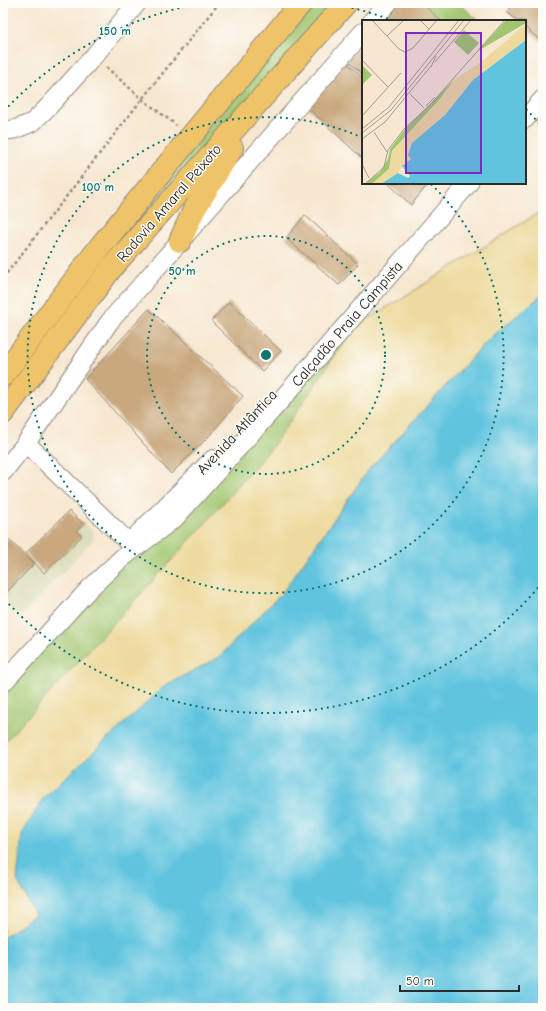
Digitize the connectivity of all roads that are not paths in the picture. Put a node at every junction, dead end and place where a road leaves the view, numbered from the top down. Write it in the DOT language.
graph roads {
  1 [pos="137,3"];
  2 [pos="300,3"];
  3 [pos="346,3"];
  4 [pos="388,3"];
  5 [pos="373,20"];
  6 [pos="362,33"];
  7 [pos="543,88"];
  8 [pos="543,99"];
  9 [pos="526,107"];
  10 [pos="251,110"];
  11 [pos="526,118"];
  12 [pos="3,130"];
  13 [pos="456,184"];
  14 [pos="468,184"];
  15 [pos="180,241"];
  16 [pos="3,375"];
  17 [pos="3,413"];
  18 [pos="26,443"];
  19 [pos="3,472"];
  20 [pos="130,543"];
  21 [pos="3,669"];
  22 [pos="3,683"];
  1 -- 12 [label="street"];
  2 -- 16 [label="highway, Rodovia Amaral Peixoto"];
  3 -- 10 [label="highway, Rodovia Amaral Peixoto"];
  4 -- 5 [label="street"];
  6 -- 15 [label="street"];
  7 -- 9 [label="street"];
  8 -- 11 [label="street"];
  10 -- 15 [label="highway"];
  10 -- 17 [label="highway, Rodovia Amaral Peixoto"];
  13 -- 20 [label="street, Avenida Atlântica"];
  14 -- 22 [label="street, Calçadão Praia Campista"];
  15 -- 18 [label="street"];
  18 -- 19 [label="street"];
  18 -- 20 [label="street"];
  20 -- 21 [label="street, Avenida Atlântica"];
}
